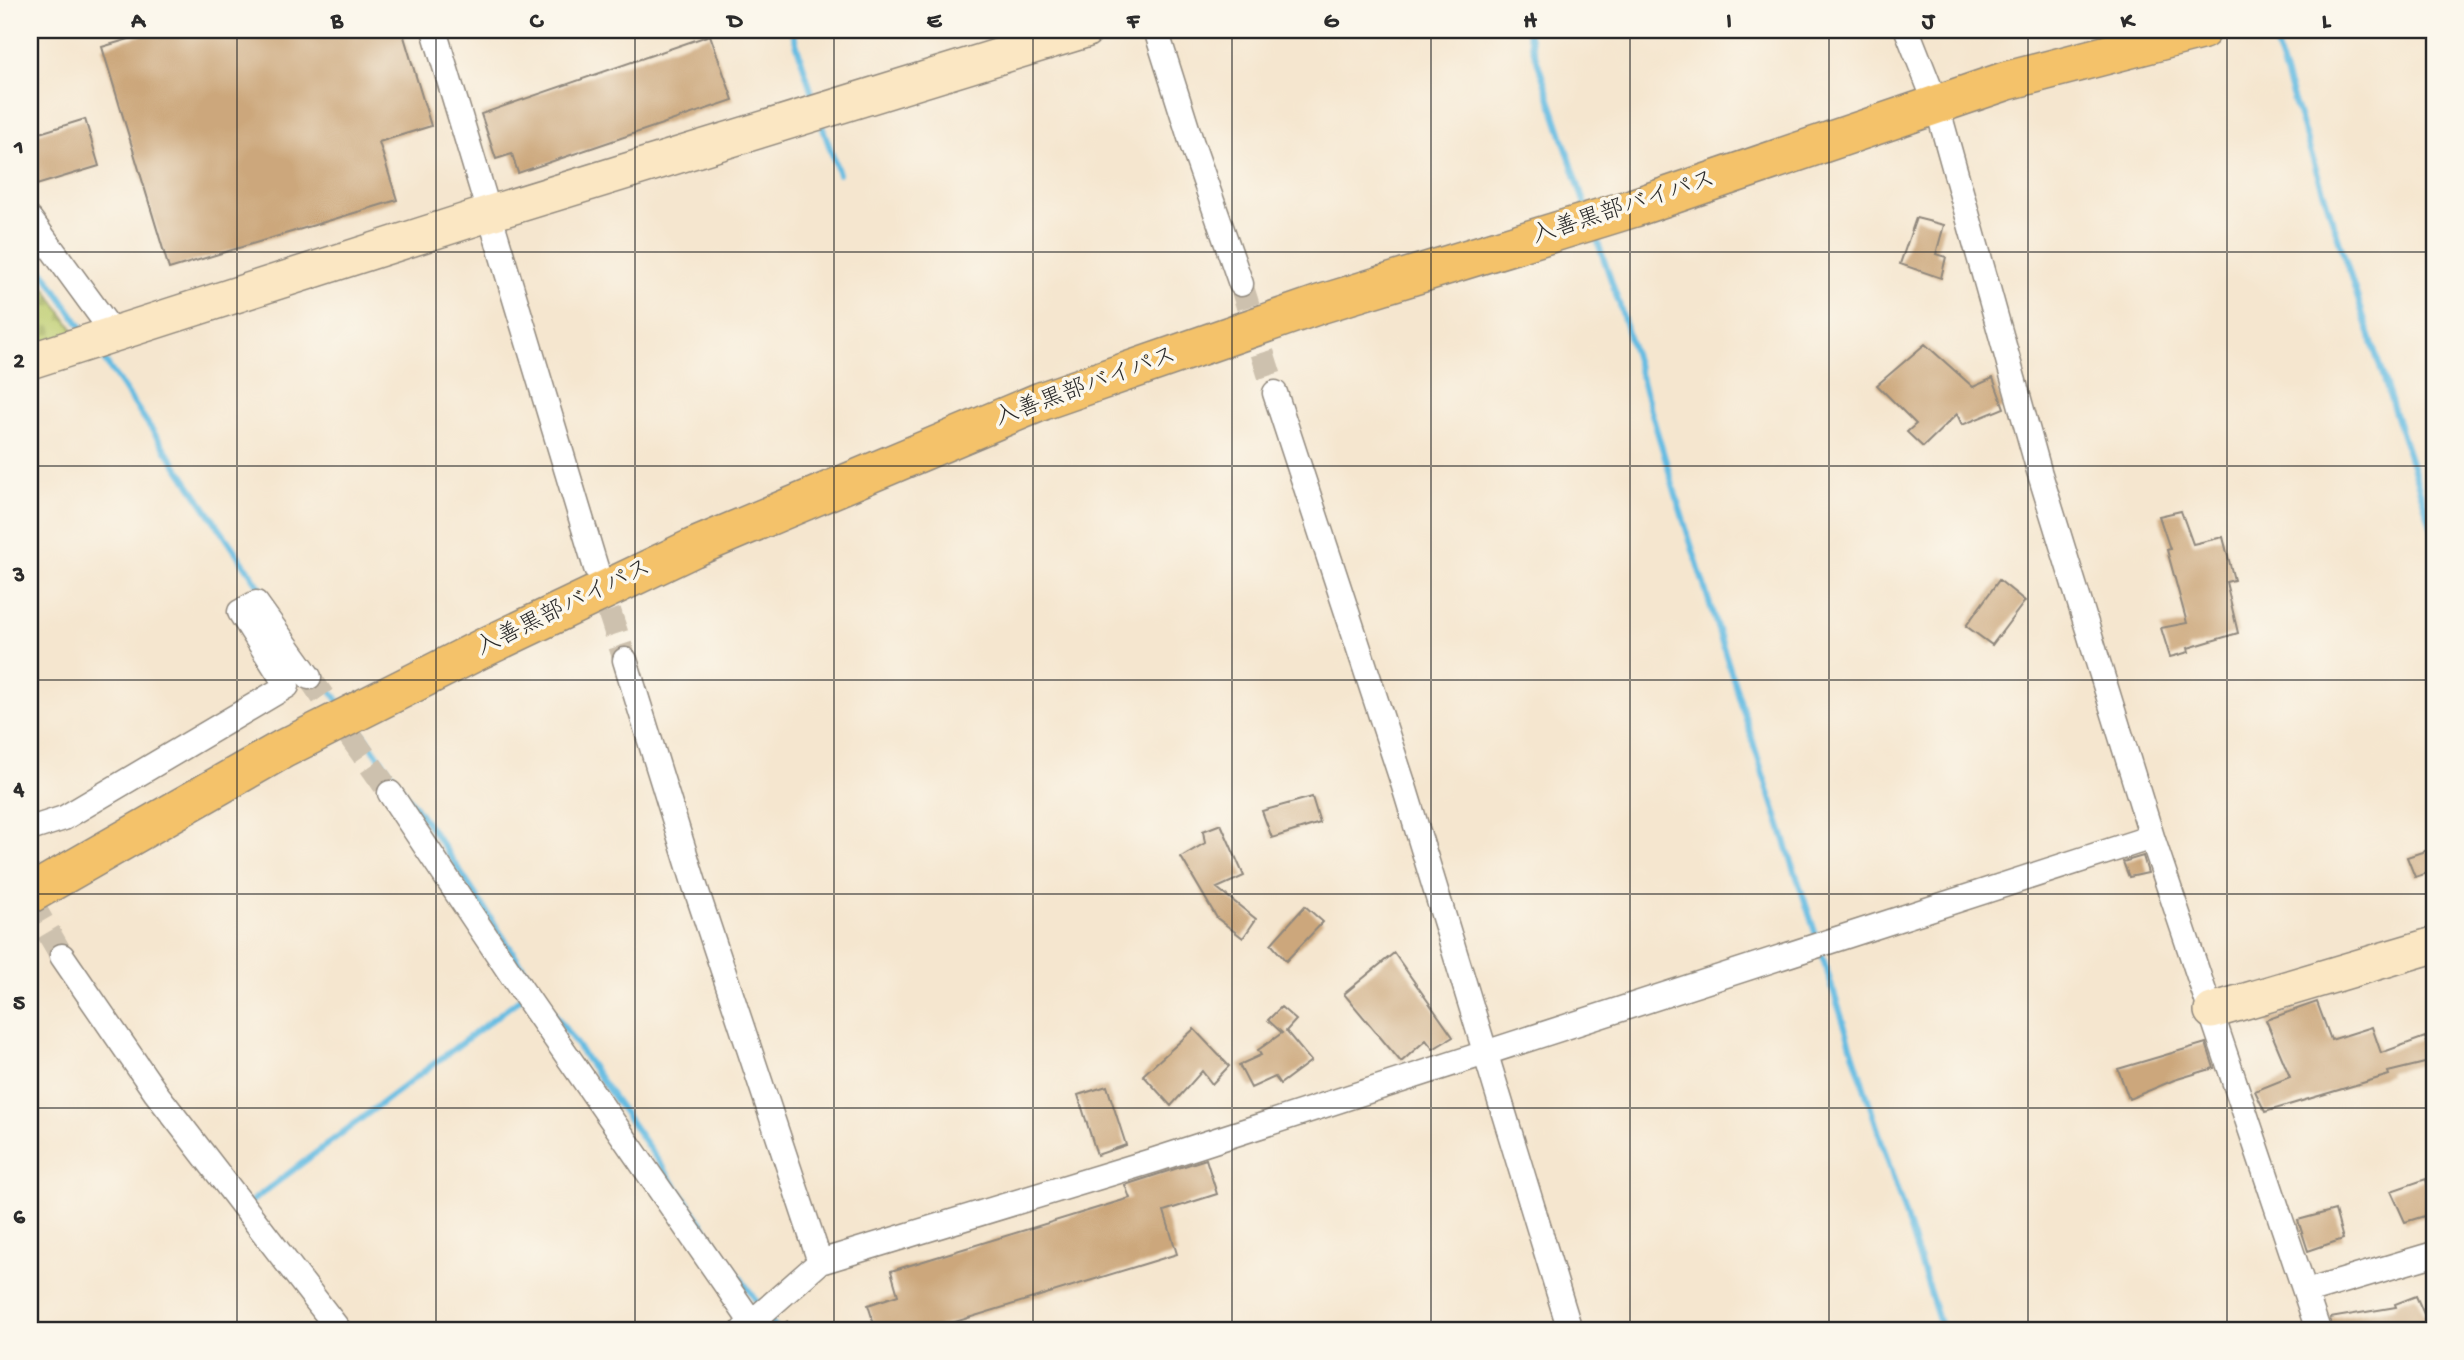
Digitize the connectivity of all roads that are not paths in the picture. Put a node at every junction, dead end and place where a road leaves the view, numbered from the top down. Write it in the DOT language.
graph roads {
  1 [pos="434,30"];
  2 [pos="1085,30"];
  3 [pos="1156,30"];
  4 [pos="1907,30"];
  5 [pos="2202,30"];
  6 [pos="1937,106"];
  7 [pos="491,213"];
  8 [pos="30,219"];
  9 [pos="1241,284"];
  10 [pos="114,334"];
  11 [pos="30,361"];
  12 [pos="1275,393"];
  13 [pos="596,568"];
  14 [pos="625,660"];
  15 [pos="309,677"];
  16 [pos="390,793"];
  17 [pos="30,829"];
  18 [pos="2152,837"];
  19 [pos="30,894"];
  20 [pos="2434,944"];
  21 [pos="62,957"];
  22 [pos="2211,1012"];
  23 [pos="1486,1053"];
  24 [pos="2434,1254"];
  25 [pos="820,1262"];
  26 [pos="2306,1292"];
  27 [pos="751,1328"];
  28 [pos="339,1330"];
  29 [pos="1570,1330"];
  30 [pos="2318,1330"];
  1 -- 7 [label="street"];
  2 -- 7 [label="street"];
  3 -- 9 [label="street"];
  4 -- 6 [label="street"];
  5 -- 6 [label="highway, 入善黒部バイパス"];
  6 -- 18 [label="street"];
  6 -- 19 [label="highway, 入善黒部バイパス"];
  7 -- 10 [label="street"];
  7 -- 13 [label="street"];
  8 -- 10 [label="street"];
  10 -- 11 [label="street"];
  12 -- 23 [label="street"];
  14 -- 25 [label="street"];
  15 -- 17 [label="street"];
  16 -- 27 [label="street"];
  18 -- 22 [label="street"];
  18 -- 23 [label="street"];
  20 -- 22 [label="street"];
  21 -- 28 [label="street"];
  22 -- 26 [label="street"];
  23 -- 25 [label="street"];
  23 -- 29 [label="street"];
  24 -- 26 [label="street"];
  25 -- 27 [label="street"];
  26 -- 30 [label="street"];
}
